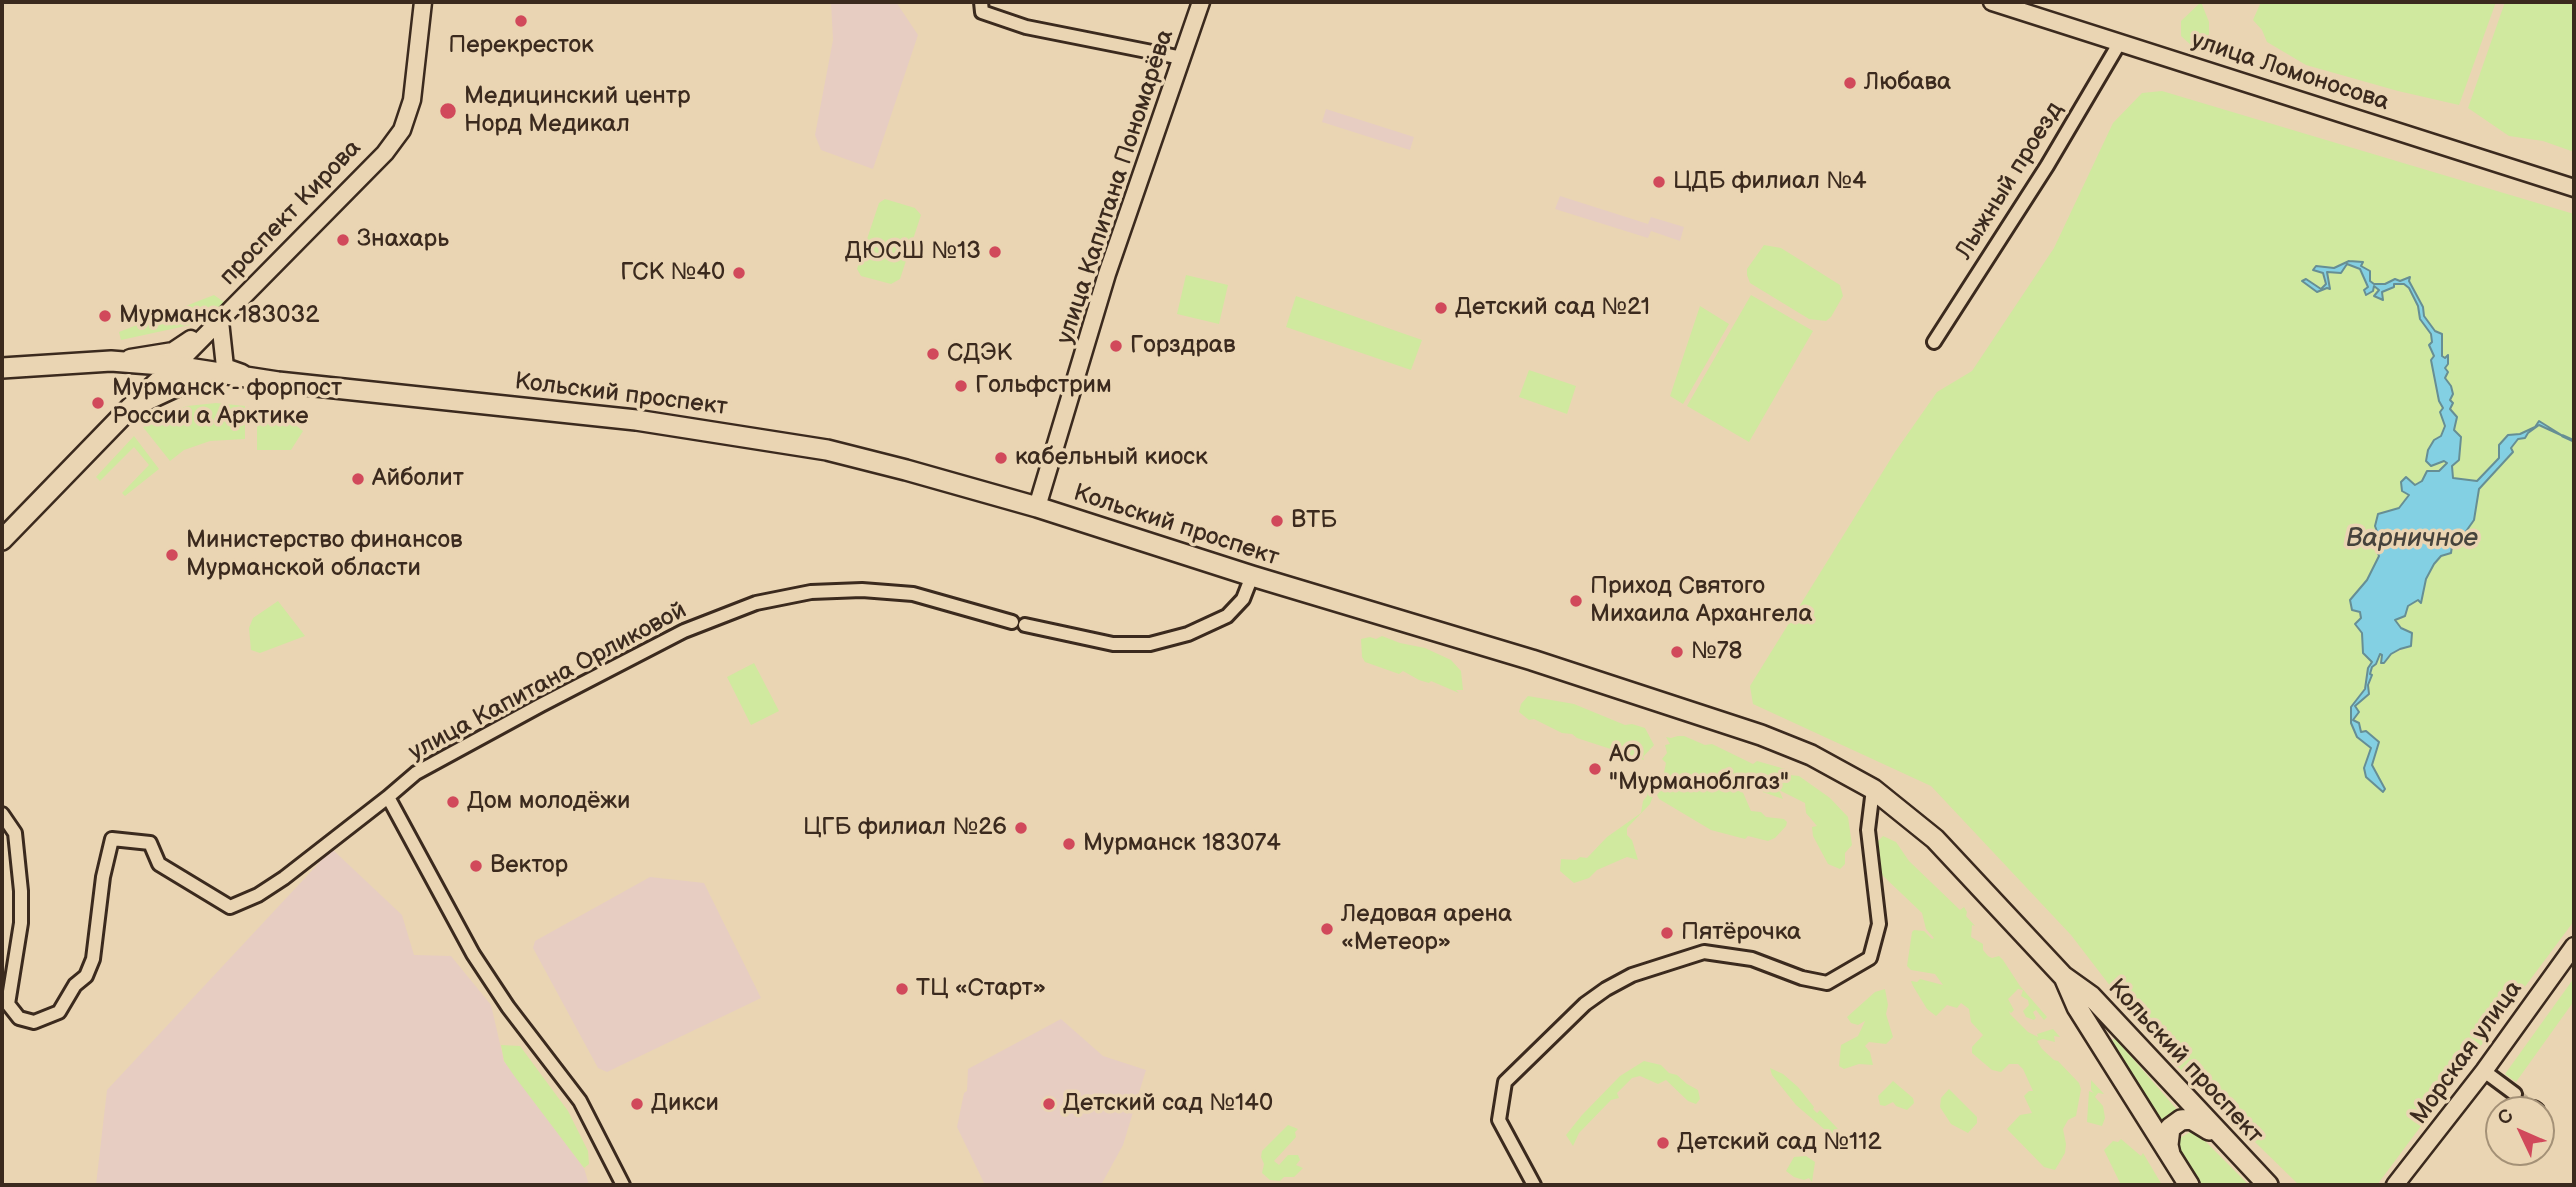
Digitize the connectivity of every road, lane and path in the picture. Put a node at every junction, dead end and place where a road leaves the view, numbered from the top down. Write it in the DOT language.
graph roads {
  1 [pos="423,2"];
  2 [pos="981,2"];
  3 [pos="1201,2"];
  4 [pos="1992,2"];
  5 [pos="2120,42"];
  6 [pos="1182,58"];
  7 [pos="2574,188"];
  8 [pos="220,321"];
  9 [pos="1934,342"];
  10 [pos="111,361"];
  11 [pos="175,366"];
  12 [pos="2,368"];
  13 [pos="255,379"];
  14 [pos="129,409"];
  15 [pos="1037,507"];
  16 [pos="2,540"];
  17 [pos="1252,576"];
  18 [pos="1012,622"];
  19 [pos="1025,625"];
  20 [pos="1872,789"];
  21 [pos="388,797"];
  22 [pos="2,814"];
  23 [pos="2574,946"];
  24 [pos="2063,976"];
  25 [pos="2484,1071"];
  26 [pos="2515,1094"];
  27 [pos="2226,1142"];
  28 [pos="2171,1158"];
  29 [pos="623,1185"];
  30 [pos="1534,1185"];
  31 [pos="2189,1185"];
  32 [pos="2268,1185"];
  33 [pos="2395,1185"];
  1 -- 8 [label="street, проспект Кирова"];
  2 -- 6 [label="street"];
  3 -- 6 [label="street, улица Капитана Пономарёва"];
  4 -- 5 [label="street, улица Ломоносова"];
  5 -- 7 [label="street, улица Ломоносова"];
  5 -- 9 [label="street, Лыжный проезд"];
  6 -- 15 [label="street, улица Капитана Пономарёва"];
  8 -- 10 [label="street"];
  8 -- 11 [label="street, проспект Кирова"];
  8 -- 13 [label="street"];
  10 -- 11 [label="main road, Кольский проспект"];
  10 -- 12 [label="main road, Кольский проспект"];
  11 -- 13 [label="main road, Кольский проспект"];
  11 -- 14 [label="main road, проспект Кирова"];
  13 -- 14 [label="main road"];
  13 -- 15 [label="main road, Кольский проспект"];
  14 -- 16 [label="main road, проспект Кирова"];
  15 -- 17 [label="main road, Кольский проспект"];
  17 -- 19 [label="street"];
  17 -- 20 [label="main road, Кольский проспект"];
  18 -- 21 [label="street, улица Капитана Орликовой"];
  20 -- 24 [label="main road, Кольский проспект"];
  20 -- 30 [label="street"];
  21 -- 22 [label="street, улица Капитана Орликовой"];
  21 -- 29 [label="street"];
  23 -- 25 [label="street, Морская улица"];
  24 -- 27 [label="main road, Кольский проспект"];
  24 -- 28 [label="main road, Кольский проспект"];
  25 -- 26 [label="street"];
  25 -- 33 [label="street, Морская улица"];
  27 -- 28 [label="main road"];
  27 -- 32 [label="main road, Кольский проспект"];
  28 -- 31 [label="main road, Кольский проспект"];
}
